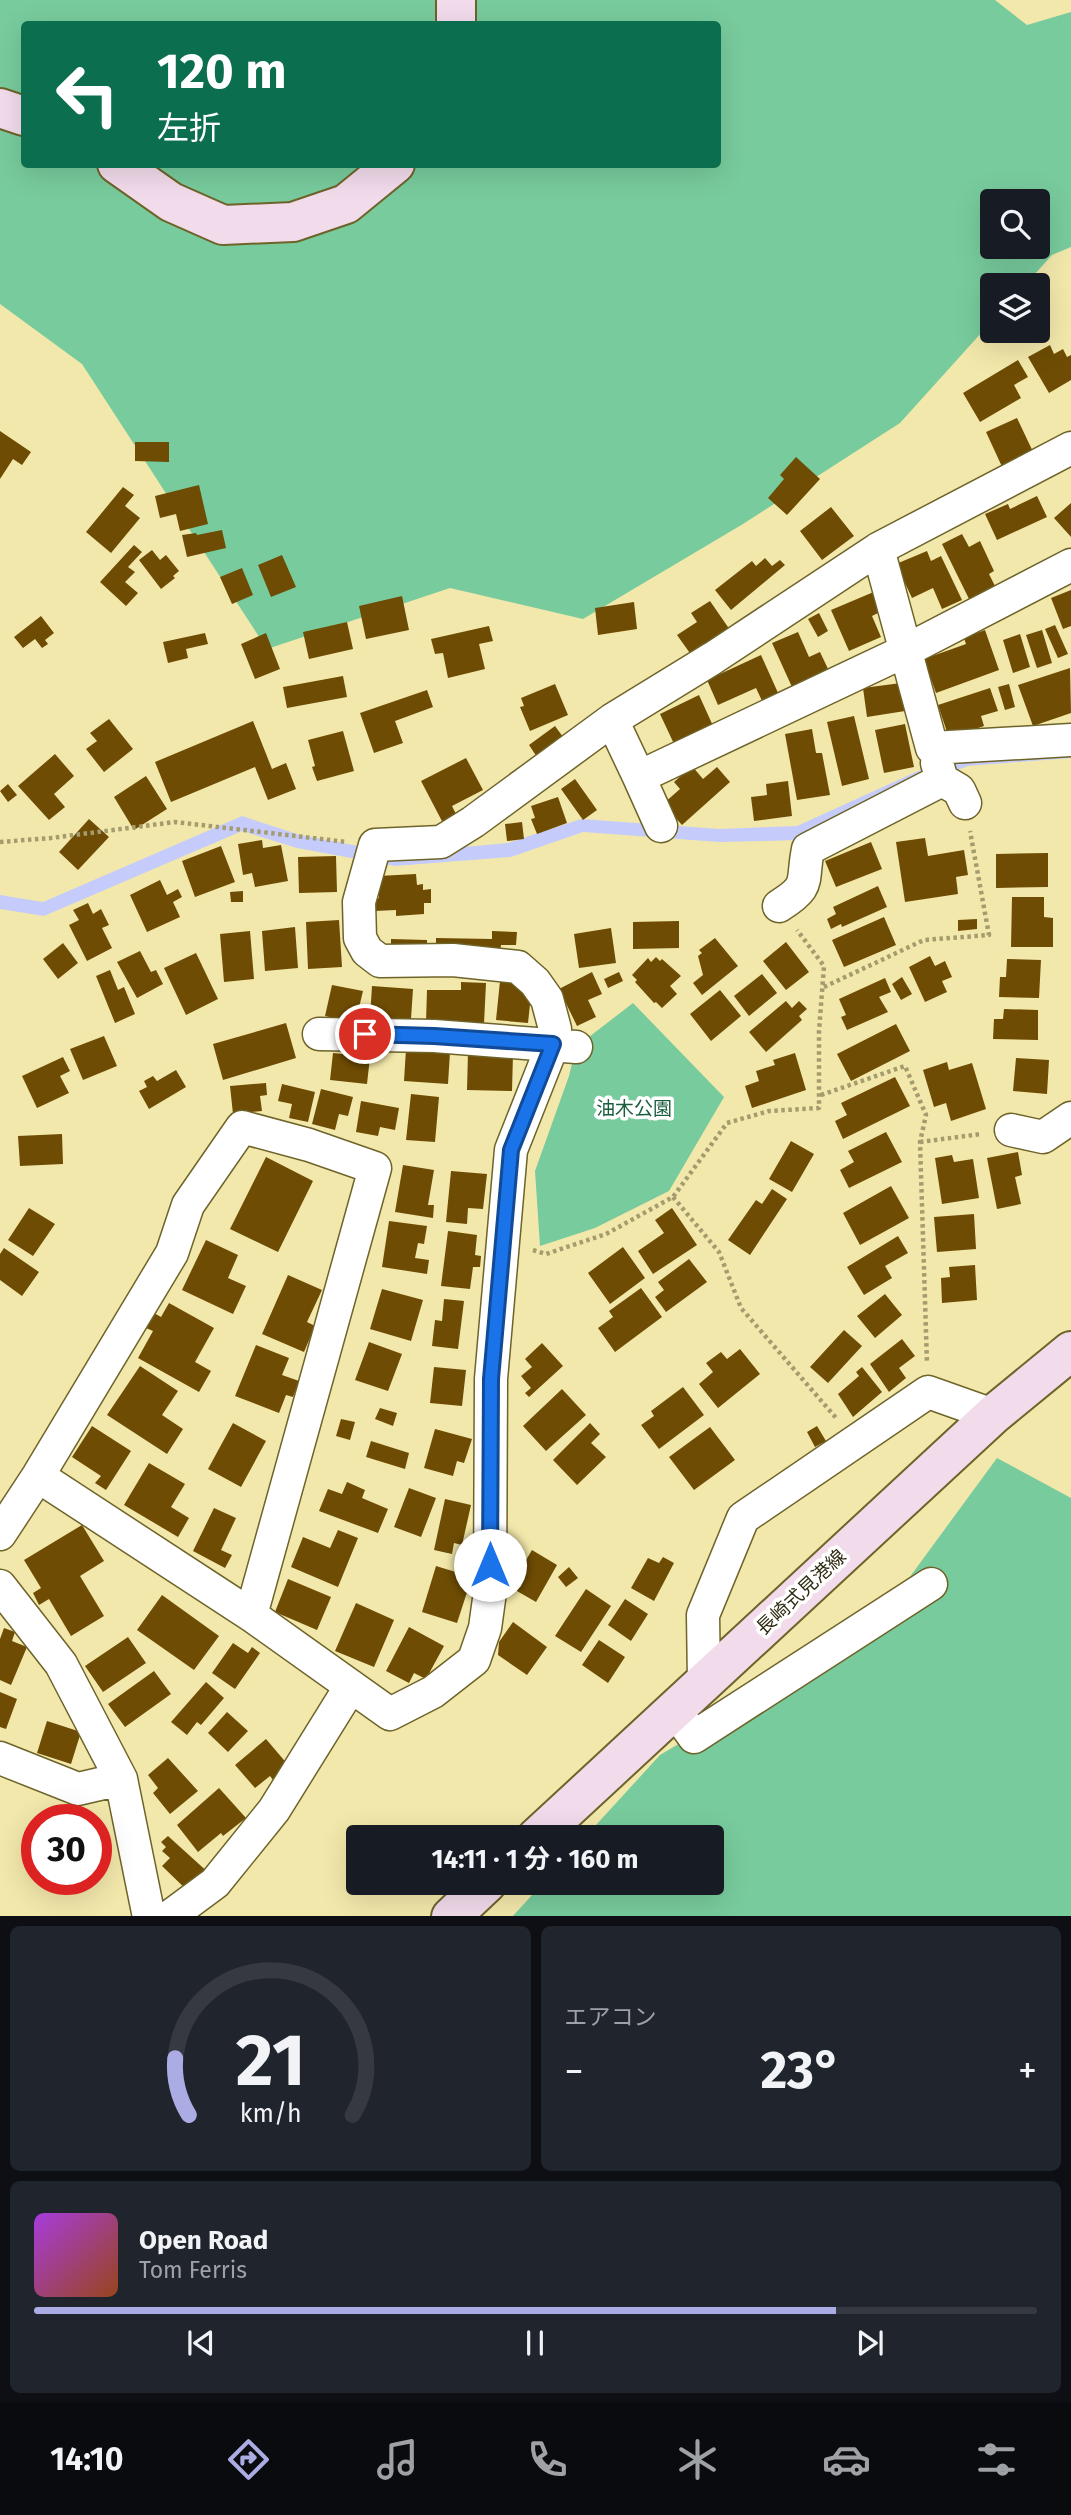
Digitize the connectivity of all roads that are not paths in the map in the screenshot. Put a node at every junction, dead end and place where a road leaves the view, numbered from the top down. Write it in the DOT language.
graph roads {
  1 [pos="456,0"];
  2 [pos="456,21"];
  3 [pos="0,108"];
  4 [pos="21,115"];
  5 [pos="123,168"];
  6 [pos="390,168"];
  7 [pos="1071,448"];
  8 [pos="878,549"];
  9 [pos="1071,565"];
  10 [pos="905,651"];
  11 [pos="612,720"];
  12 [pos="1071,740"];
  13 [pos="932,748"];
  14 [pos="639,777"];
  15 [pos="942,780"];
  16 [pos="965,803"];
  17 [pos="661,826"];
  18 [pos="779,906"];
  19 [pos="319,1034"];
  20 [pos="564,1046"];
  21 [pos="1071,1118"];
  22 [pos="1011,1130"];
  23 [pos="1071,1351"];
  24 [pos="993,1415"];
  25 [pos="37,1476"];
  26 [pos="0,1534"];
  27 [pos="931,1584"];
  28 [pos="0,1586"];
  29 [pos="251,1615"];
  30 [pos="704,1682"];
  31 [pos="351,1686"];
  32 [pos="674,1709"];
  33 [pos="0,1758"];
  34 [pos="121,1779"];
  35 [pos="550,1825"];
  36 [pos="473,1895"];
  37 [pos="149,1916"];
  38 [pos="169,1916"];
  39 [pos="450,1916"];
  1 -- 2 [label="main road"];
  3 -- 4 [label="main road"];
  5 -- 6 [label="main road"];
  7 -- 8 [label="street"];
  8 -- 10 [label="street"];
  8 -- 11 [label="street"];
  9 -- 10 [label="street"];
  10 -- 13 [label="street"];
  10 -- 14 [label="street"];
  11 -- 14 [label="street"];
  11 -- 20 [label="street"];
  12 -- 13 [label="street"];
  13 -- 15 [label="street"];
  14 -- 17 [label="street"];
  15 -- 16 [label="street"];
  15 -- 18 [label="street"];
  19 -- 20 [label="street"];
  20 -- 31 [label="street"];
  21 -- 22 [label="street"];
  23 -- 24 [label="main road, 長崎式見港線"];
  24 -- 30 [label="main road, 長崎式見港線"];
  24 -- 30 [label="street"];
  25 -- 26 [label="street"];
  25 -- 29 [label="street"];
  25 -- 29 [label="street"];
  27 -- 32 [label="street"];
  28 -- 34 [label="street"];
  29 -- 31 [label="street"];
  30 -- 32 [label="main road, 長崎式見港線"];
  31 -- 38 [label="street"];
  32 -- 35 [label="main road, 長崎式見港線"];
  33 -- 34 [label="street"];
  34 -- 37 [label="street"];
  36 -- 39 [label="main road"];
}
